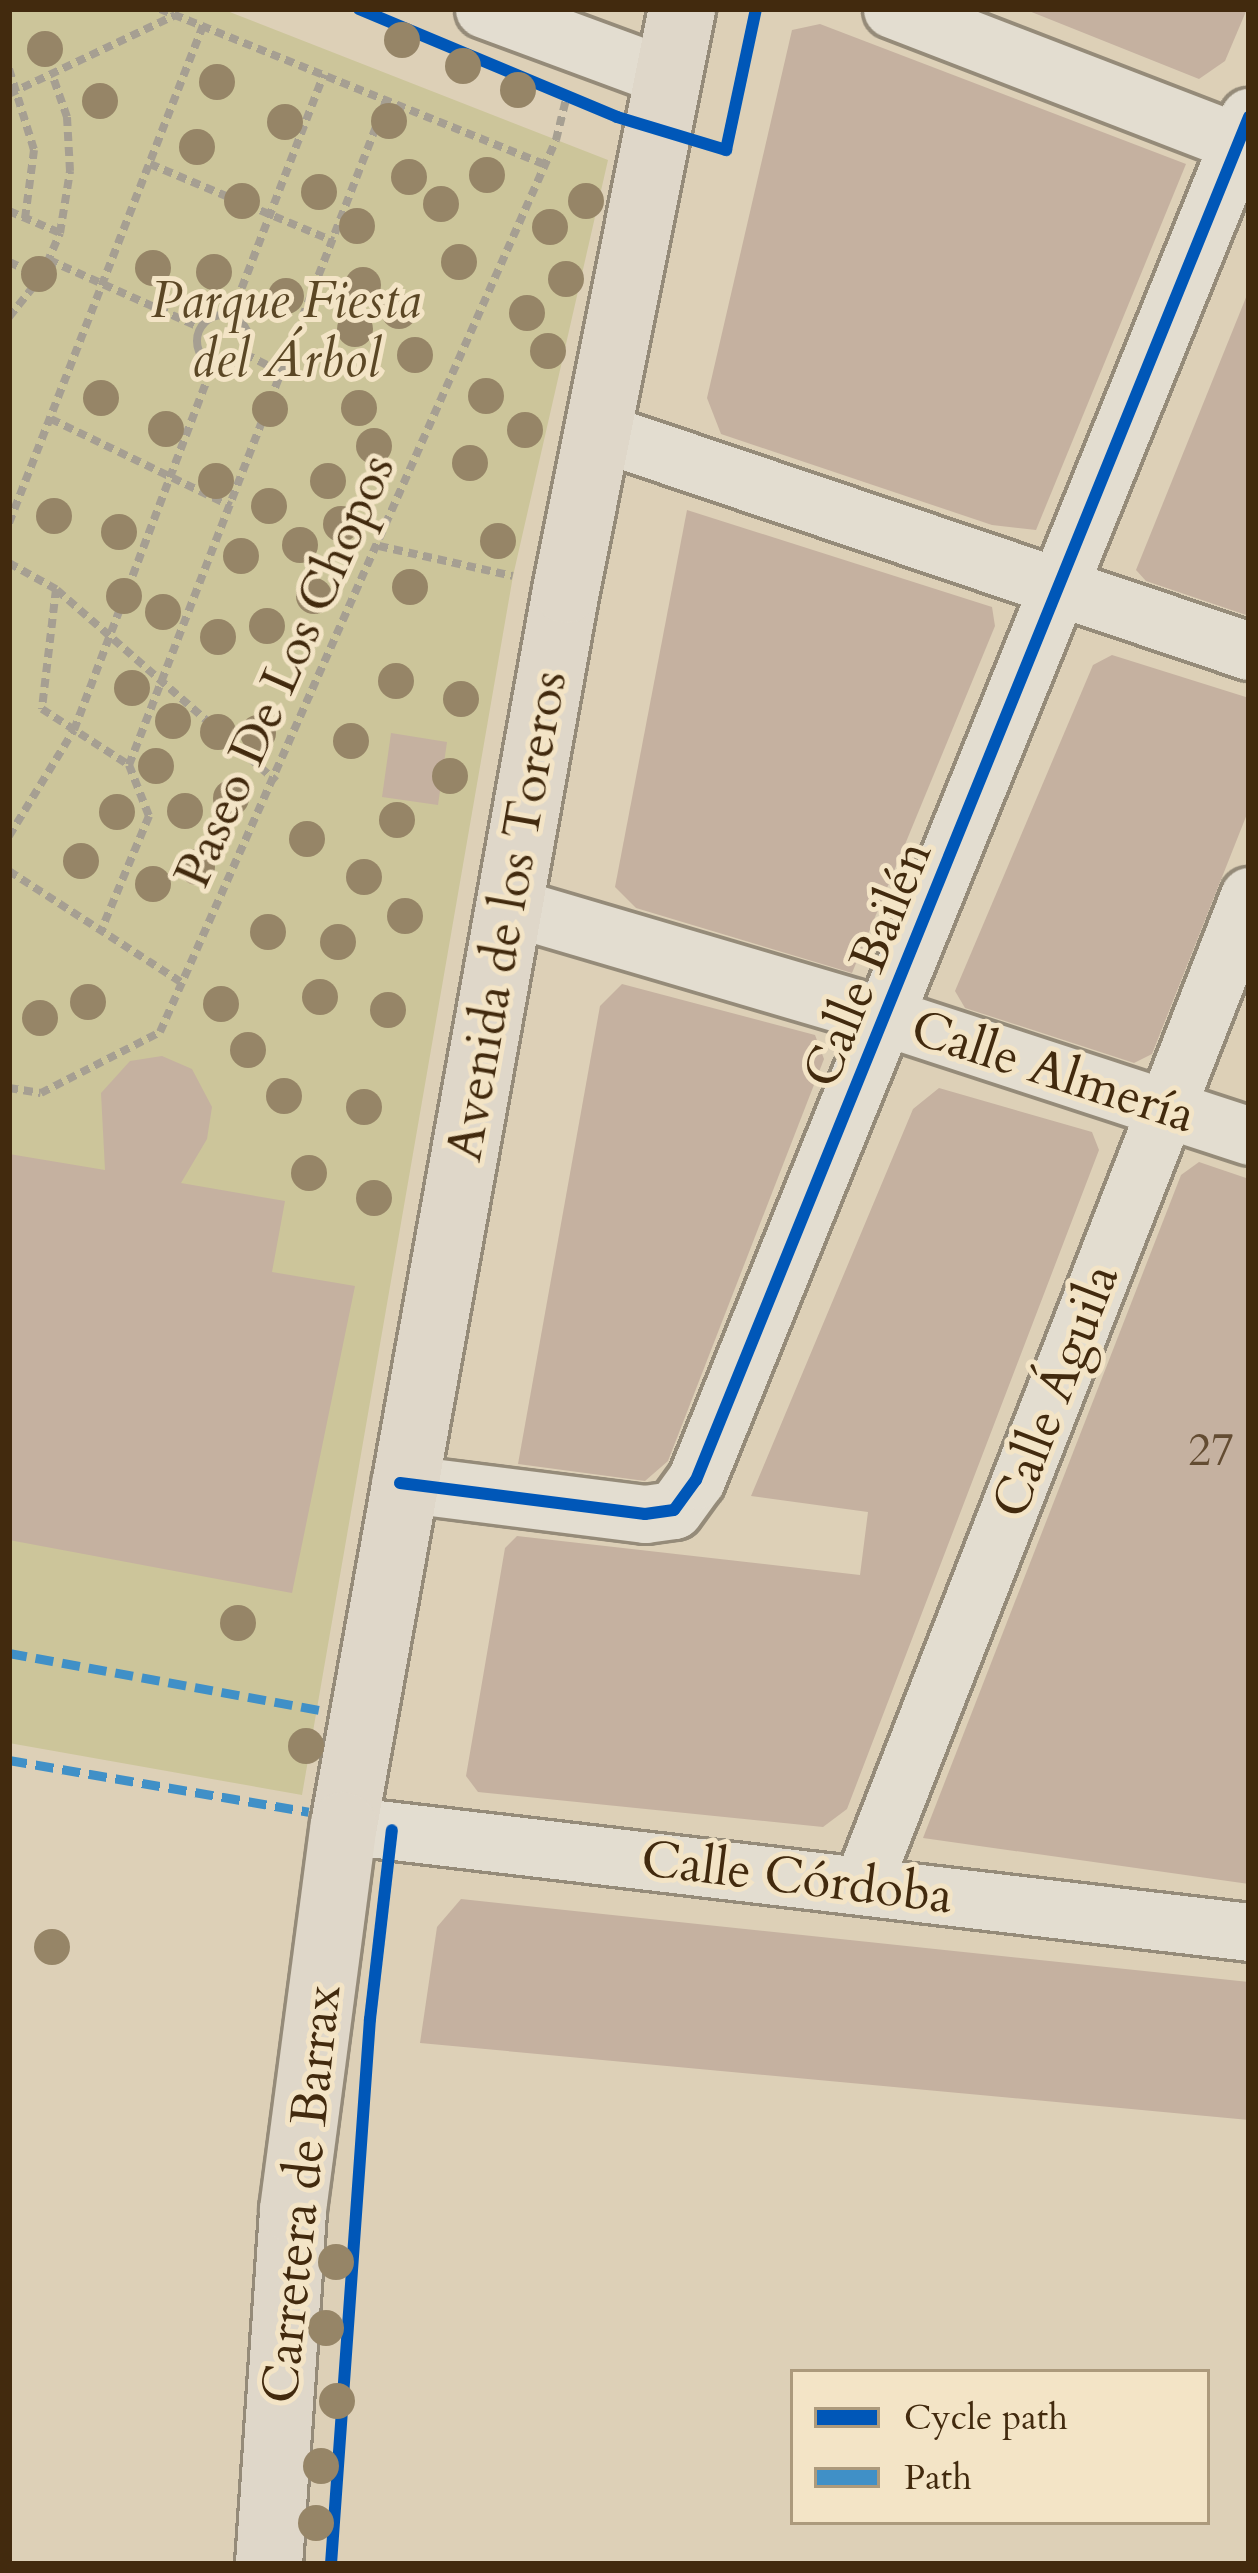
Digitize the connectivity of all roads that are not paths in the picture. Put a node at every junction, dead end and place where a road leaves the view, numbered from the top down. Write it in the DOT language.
graph roads {
  1 [pos="484,9"];
  2 [pos="682,9"];
  3 [pos="892,9"];
  4 [pos="665,76"];
  5 [pos="1245,136"];
  6 [pos="597,431"];
  7 [pos="1060,585"];
  8 [pos="1249,651"];
  9 [pos="1249,896"];
  10 [pos="512,907"];
  11 [pos="889,1018"];
  12 [pos="1168,1108"];
  13 [pos="1249,1136"];
  14 [pos="400,1483"];
  15 [pos="344,1825"];
  16 [pos="862,1885"];
  17 [pos="1249,1932"];
  18 [pos="269,2564"];
  1 -- 4 [label="street"];
  2 -- 4 [label="main road, Avenida de los Toreros"];
  3 -- 5 [label="street"];
  4 -- 6 [label="main road, Avenida de los Toreros"];
  5 -- 7 [label="street, Calle Bailén"];
  6 -- 7 [label="street"];
  6 -- 10 [label="main road, Avenida de los Toreros"];
  7 -- 8 [label="street"];
  7 -- 11 [label="street, Calle Bailén"];
  9 -- 12 [label="street, Calle Águila"];
  10 -- 11 [label="street, Calle Almería"];
  10 -- 14 [label="main road, Avenida de los Toreros"];
  11 -- 12 [label="street, Calle Almería"];
  11 -- 14 [label="street, Calle Bailén"];
  12 -- 13 [label="street, Calle Almería"];
  12 -- 16 [label="street, Calle Águila"];
  14 -- 15 [label="main road, Avenida de los Toreros"];
  15 -- 16 [label="street, Calle Córdoba"];
  15 -- 18 [label="main road, Carretera de Barrax"];
  16 -- 17 [label="street, Calle Córdoba"];
}
